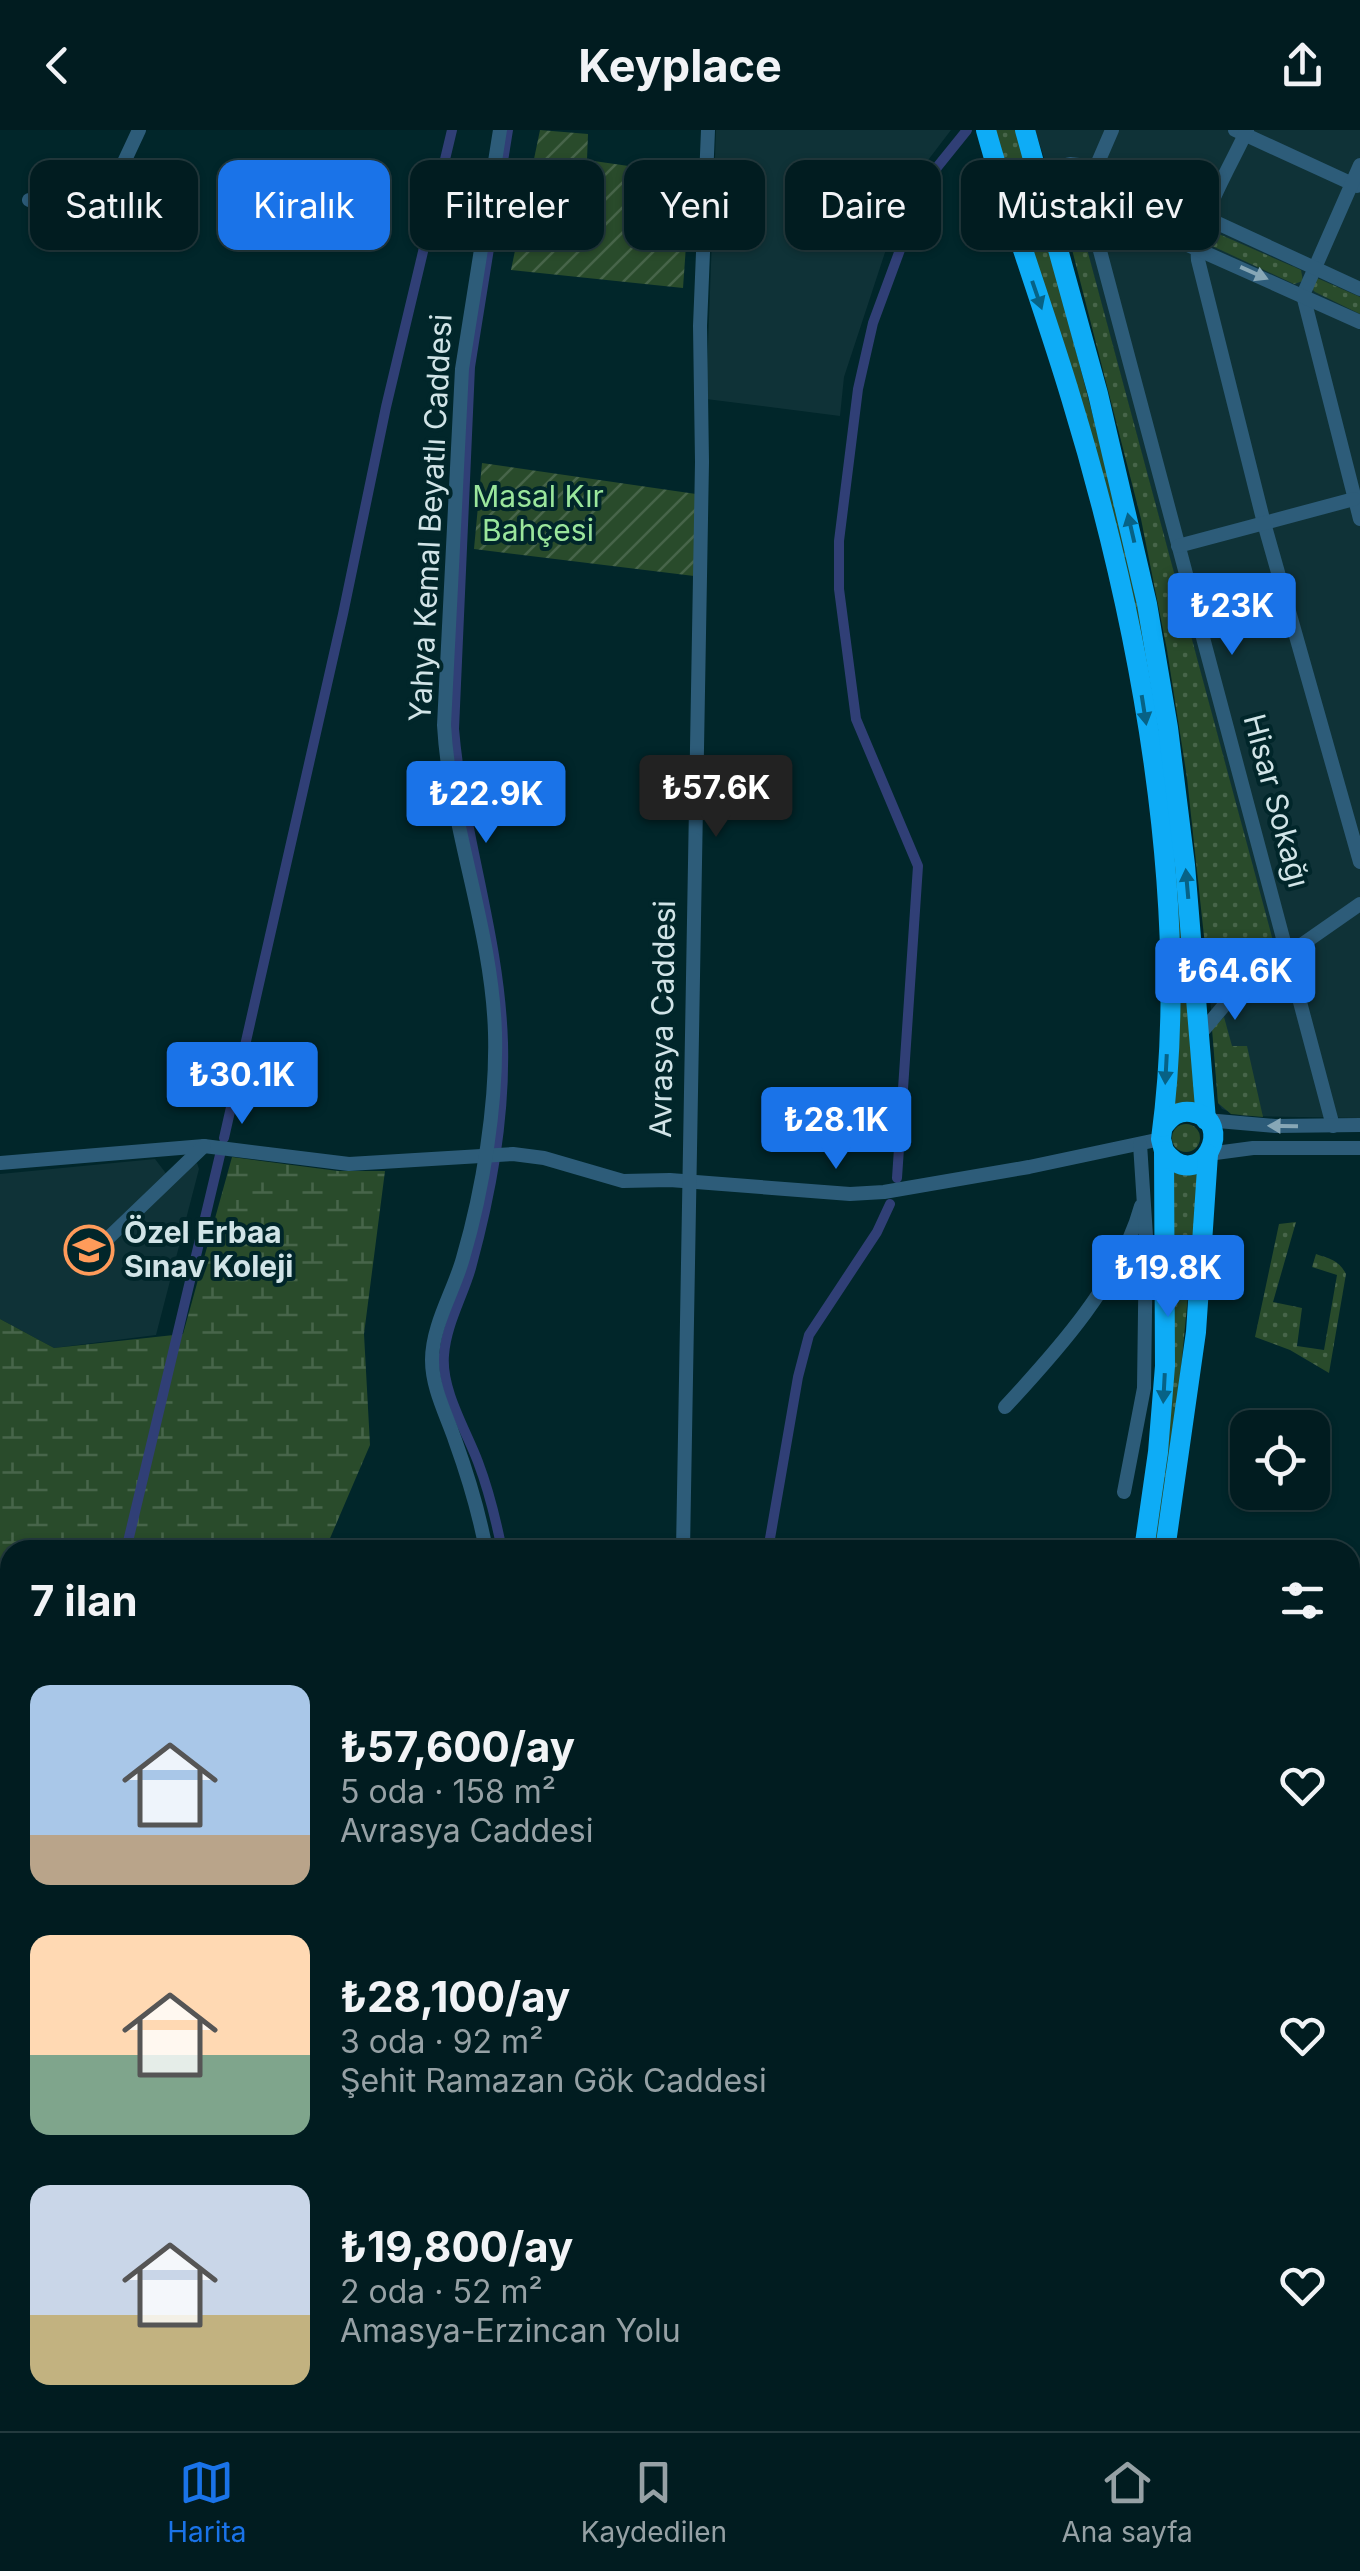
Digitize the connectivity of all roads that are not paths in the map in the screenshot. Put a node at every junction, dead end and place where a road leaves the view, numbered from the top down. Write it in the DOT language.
graph roads {
  1 [pos="140,130"];
  2 [pos="500,130"];
  3 [pos="708,130"];
  4 [pos="986,130"];
  5 [pos="1025,130"];
  6 [pos="1112,130"];
  7 [pos="1242,131"];
  8 [pos="994,160"];
  9 [pos="1031,160"];
  10 [pos="1099,160"];
  11 [pos="1360,165"];
  12 [pos="1356,185"];
  13 [pos="1219,188"];
  14 [pos="29,200"];
  15 [pos="1219,223"];
  16 [pos="1021,250"];
  17 [pos="1053,250"];
  18 [pos="1100,250"];
  19 [pos="1198,250"];
  20 [pos="1204,250"];
  21 [pos="1314,266"];
  22 [pos="1360,289"];
  23 [pos="1303,295"];
  24 [pos="1360,322"];
  25 [pos="1354,499"];
  26 [pos="1360,519"];
  27 [pos="1264,523"];
  28 [pos="1178,546"];
  29 [pos="1360,862"];
  30 [pos="1360,904"];
  31 [pos="1289,952"];
  32 [pos="1238,988"];
  33 [pos="1198,994"];
  34 [pos="1201,1033"];
  35 [pos="1206,1120"];
  36 [pos="1360,1125"];
  37 [pos="1333,1126"];
  38 [pos="1157,1140"];
  39 [pos="204,1146"];
  40 [pos="1360,1148"];
  41 [pos="1208,1154"];
  42 [pos="484,1155"];
  43 [pos="0,1164"];
  44 [pos="688,1181"];
  45 [pos="1144,1198"];
  46 [pos="101,1245"];
  47 [pos="1006,1406"];
  48 [pos="1124,1492"];
  49 [pos="484,1540"];
  50 [pos="684,1540"];
  51 [pos="1145,1540"];
  52 [pos="1166,1540"];
  1 -- 14 [label="street"];
  2 -- 42 [label="street, Yahya Kemal Beyatlı Caddesi"];
  3 -- 44 [label="street, Avrasya Caddesi"];
  4 -- 8 [label="highway"];
  5 -- 9 [label="highway"];
  6 -- 10 [label="street"];
  7 -- 12 [label="street"];
  7 -- 13 [label="street"];
  11 -- 12 [label="street"];
  12 -- 21 [label="street"];
  15 -- 21 [label="street"];
  16 -- 38 [label="highway, one-way"];
  33 -- 17 [label="highway, one-way"];
  18 -- 28 [label="street, Hisar Sokağı"];
  19 -- 27 [label="street"];
  20 -- 23 [label="street, one-way"];
  21 -- 22 [label="street"];
  21 -- 23 [label="street"];
  23 -- 24 [label="street"];
  23 -- 25 [label="street"];
  25 -- 26 [label="street"];
  25 -- 27 [label="street"];
  27 -- 28 [label="street"];
  27 -- 29 [label="street"];
  28 -- 31 [label="street, Hisar Sokağı"];
  30 -- 31 [label="street"];
  31 -- 32 [label="street"];
  31 -- 37 [label="street, Hisar Sokağı"];
  32 -- 33 [label="street"];
  32 -- 34 [label="street"];
  33 -- 34 [label="highway"];
  34 -- 35 [label="highway"];
  37 -- 35 [label="street, one-way"];
  35 -- 38 [label="highway"];
  35 -- 41 [label="highway"];
  36 -- 37 [label="street"];
  38 -- 41 [label="highway"];
  38 -- 44 [label="street"];
  38 -- 45 [label="street"];
  38 -- 51 [label="highway, one-way"];
  39 -- 42 [label="street"];
  39 -- 43 [label="street"];
  39 -- 46 [label="street"];
  40 -- 41 [label="street"];
  41 -- 52 [label="highway"];
  42 -- 44 [label="street"];
  42 -- 49 [label="street, Yahya Kemal Beyatlı Caddesi"];
  44 -- 50 [label="street, Avrasya Caddesi"];
  45 -- 47 [label="street"];
  45 -- 48 [label="street"];
}
